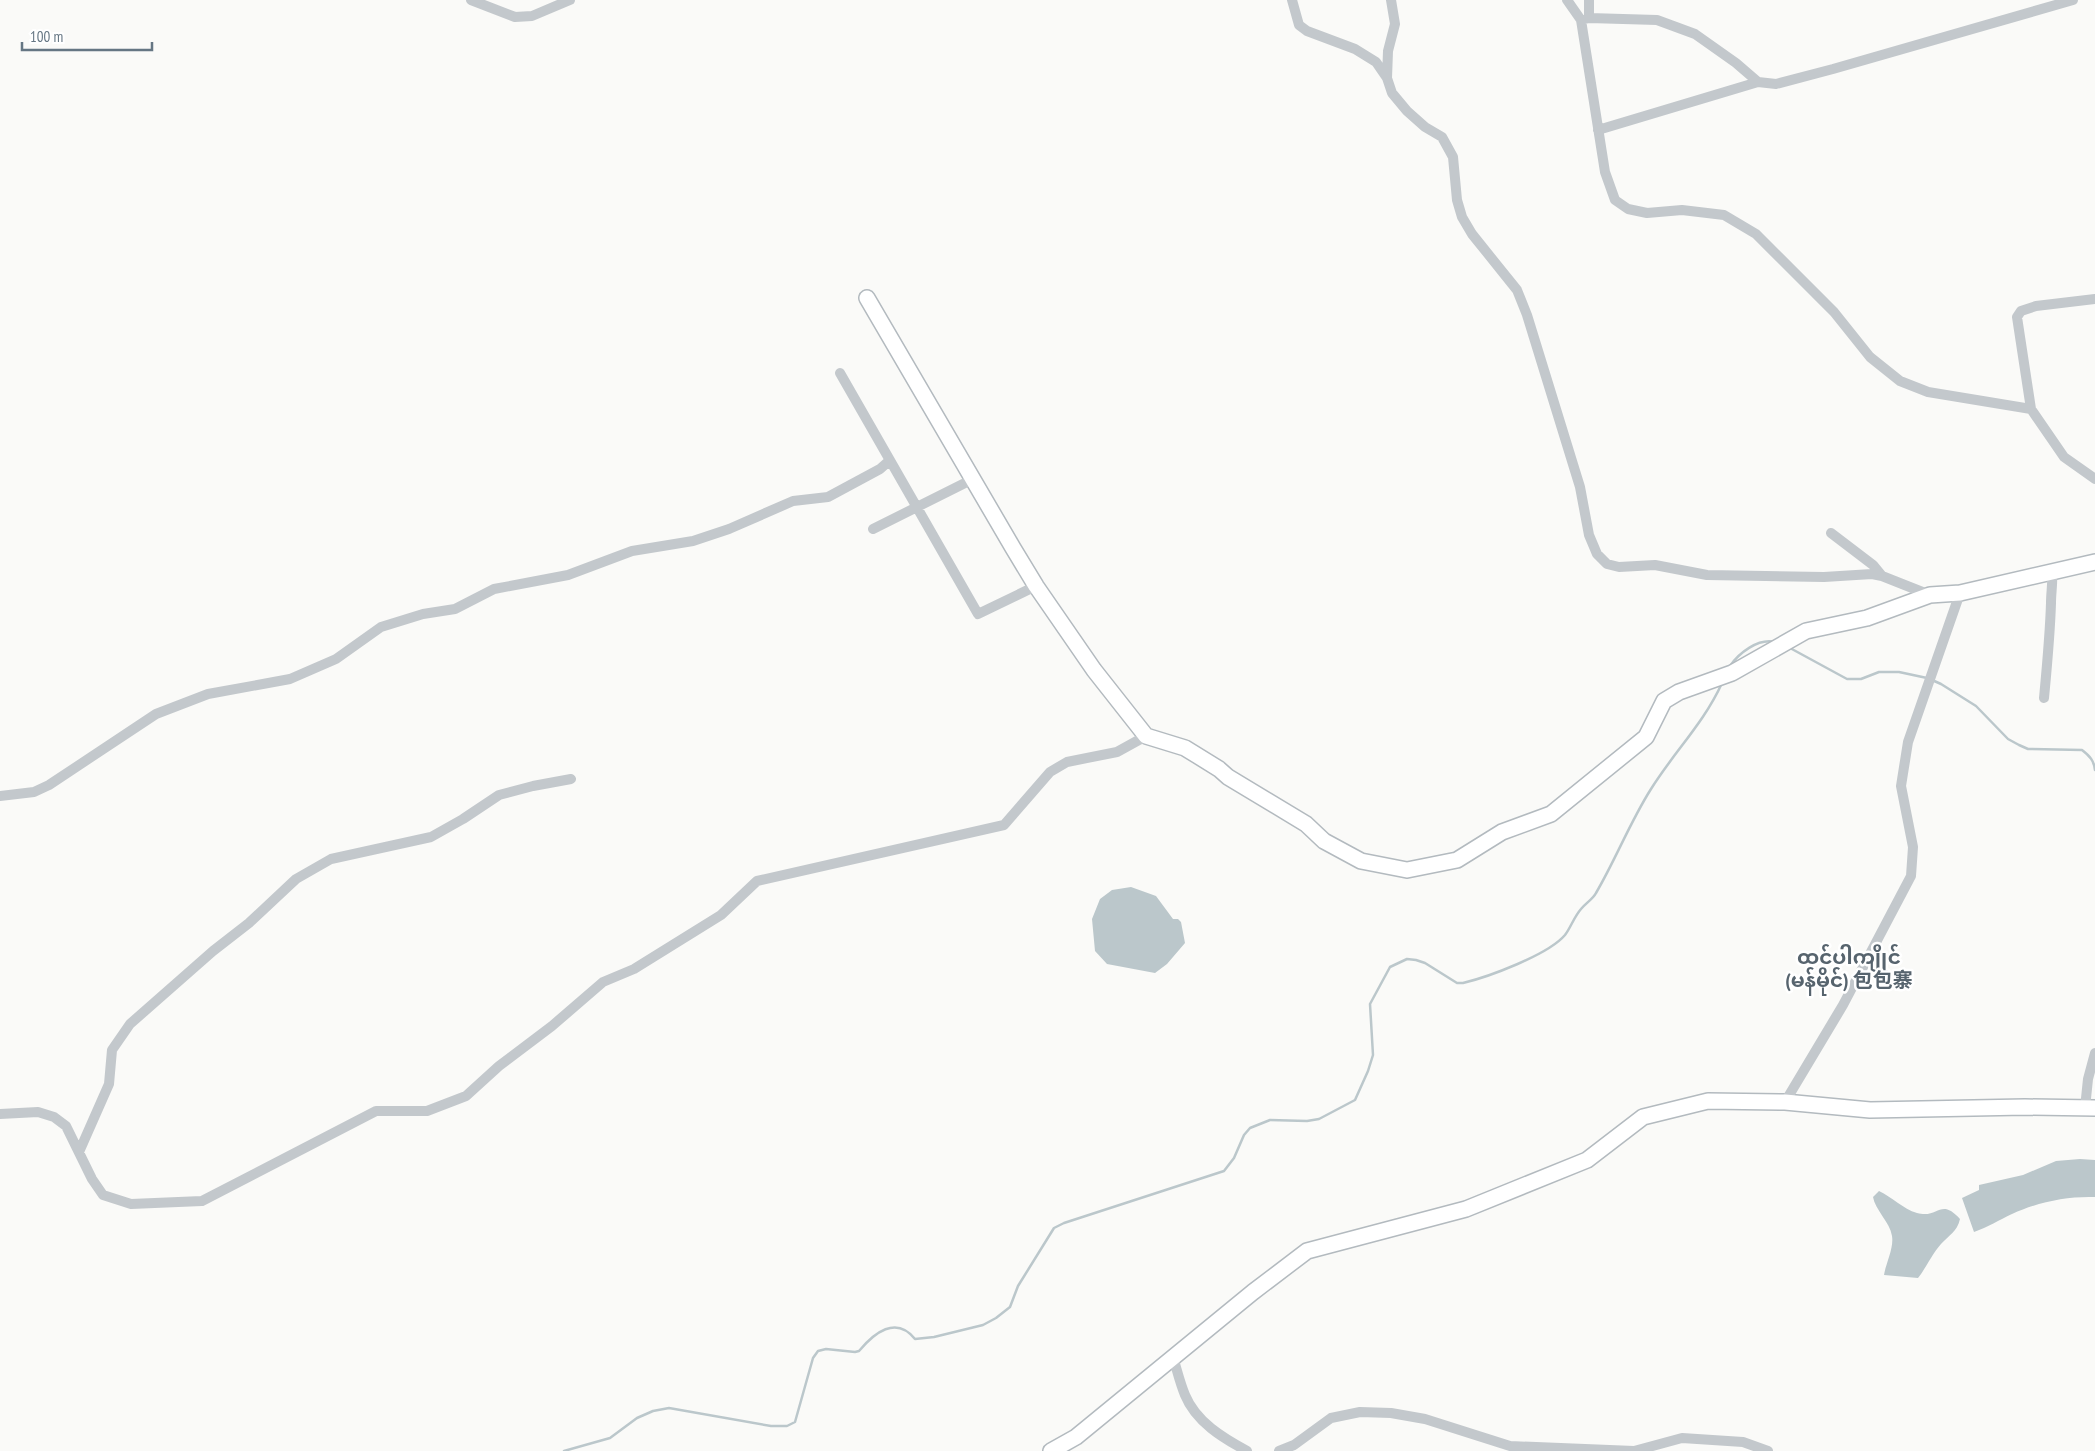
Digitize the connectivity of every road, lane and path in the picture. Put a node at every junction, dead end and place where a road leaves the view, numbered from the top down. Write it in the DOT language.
graph roads {
  1 [pos="471,0"];
  2 [pos="570,0"];
  3 [pos="1292,0"];
  4 [pos="1391,0"];
  5 [pos="1567,0"];
  6 [pos="1589,0"];
  7 [pos="2073,0"];
  8 [pos="1585,19"];
  9 [pos="1387,78"];
  10 [pos="1758,82"];
  11 [pos="1598,130"];
  12 [pos="867,298"];
  13 [pos="2095,299"];
  14 [pos="840,372"];
  15 [pos="2031,409"];
  16 [pos="889,461"];
  17 [pos="973,479"];
  18 [pos="2095,479"];
  19 [pos="918,507"];
  20 [pos="873,530"];
  21 [pos="1831,533"];
  22 [pos="2095,562"];
  23 [pos="2052,572"];
  24 [pos="1882,576"];
  25 [pos="1036,586"];
  26 [pos="1960,593"];
  27 [pos="1930,595"];
  28 [pos="2044,698"];
  29 [pos="1146,736"];
  30 [pos="571,779"];
  31 [pos="0,796"];
  32 [pos="2095,1053"];
  33 [pos="1785,1102"];
  34 [pos="2090,1108"];
  35 [pos="0,1114"];
  36 [pos="79,1152"];
  37 [pos="1173,1357"];
  38 [pos="1051,1451"];
  39 [pos="1247,1451"];
  40 [pos="1279,1451"];
  41 [pos="1768,1451"];
  1 -- 2 [label="street"];
  3 -- 9 [label="street"];
  4 -- 9 [label="street"];
  5 -- 8 [label="street"];
  6 -- 8 [label="street"];
  7 -- 10 [label="street"];
  8 -- 10 [label="street"];
  8 -- 11 [label="street"];
  9 -- 24 [label="street"];
  10 -- 11 [label="street"];
  11 -- 15 [label="street"];
  12 -- 17 [label="street"];
  13 -- 15 [label="street"];
  14 -- 16 [label="street"];
  15 -- 18 [label="street"];
  16 -- 19 [label="street"];
  16 -- 31 [label="street"];
  17 -- 19 [label="street"];
  17 -- 25 [label="street"];
  19 -- 20 [label="street"];
  19 -- 25 [label="street"];
  21 -- 24 [label="street"];
  22 -- 23 [label="street"];
  23 -- 26 [label="street"];
  23 -- 28 [label="street"];
  24 -- 27 [label="street"];
  25 -- 29 [label="street"];
  26 -- 27 [label="street"];
  26 -- 33 [label="street"];
  27 -- 29 [label="street"];
  29 -- 36 [label="street"];
  30 -- 36 [label="street"];
  32 -- 34 [label="street"];
  33 -- 34 [label="street"];
  33 -- 37 [label="street"];
  35 -- 36 [label="street"];
  37 -- 38 [label="street"];
  37 -- 39 [label="street"];
  40 -- 41 [label="street"];
}
